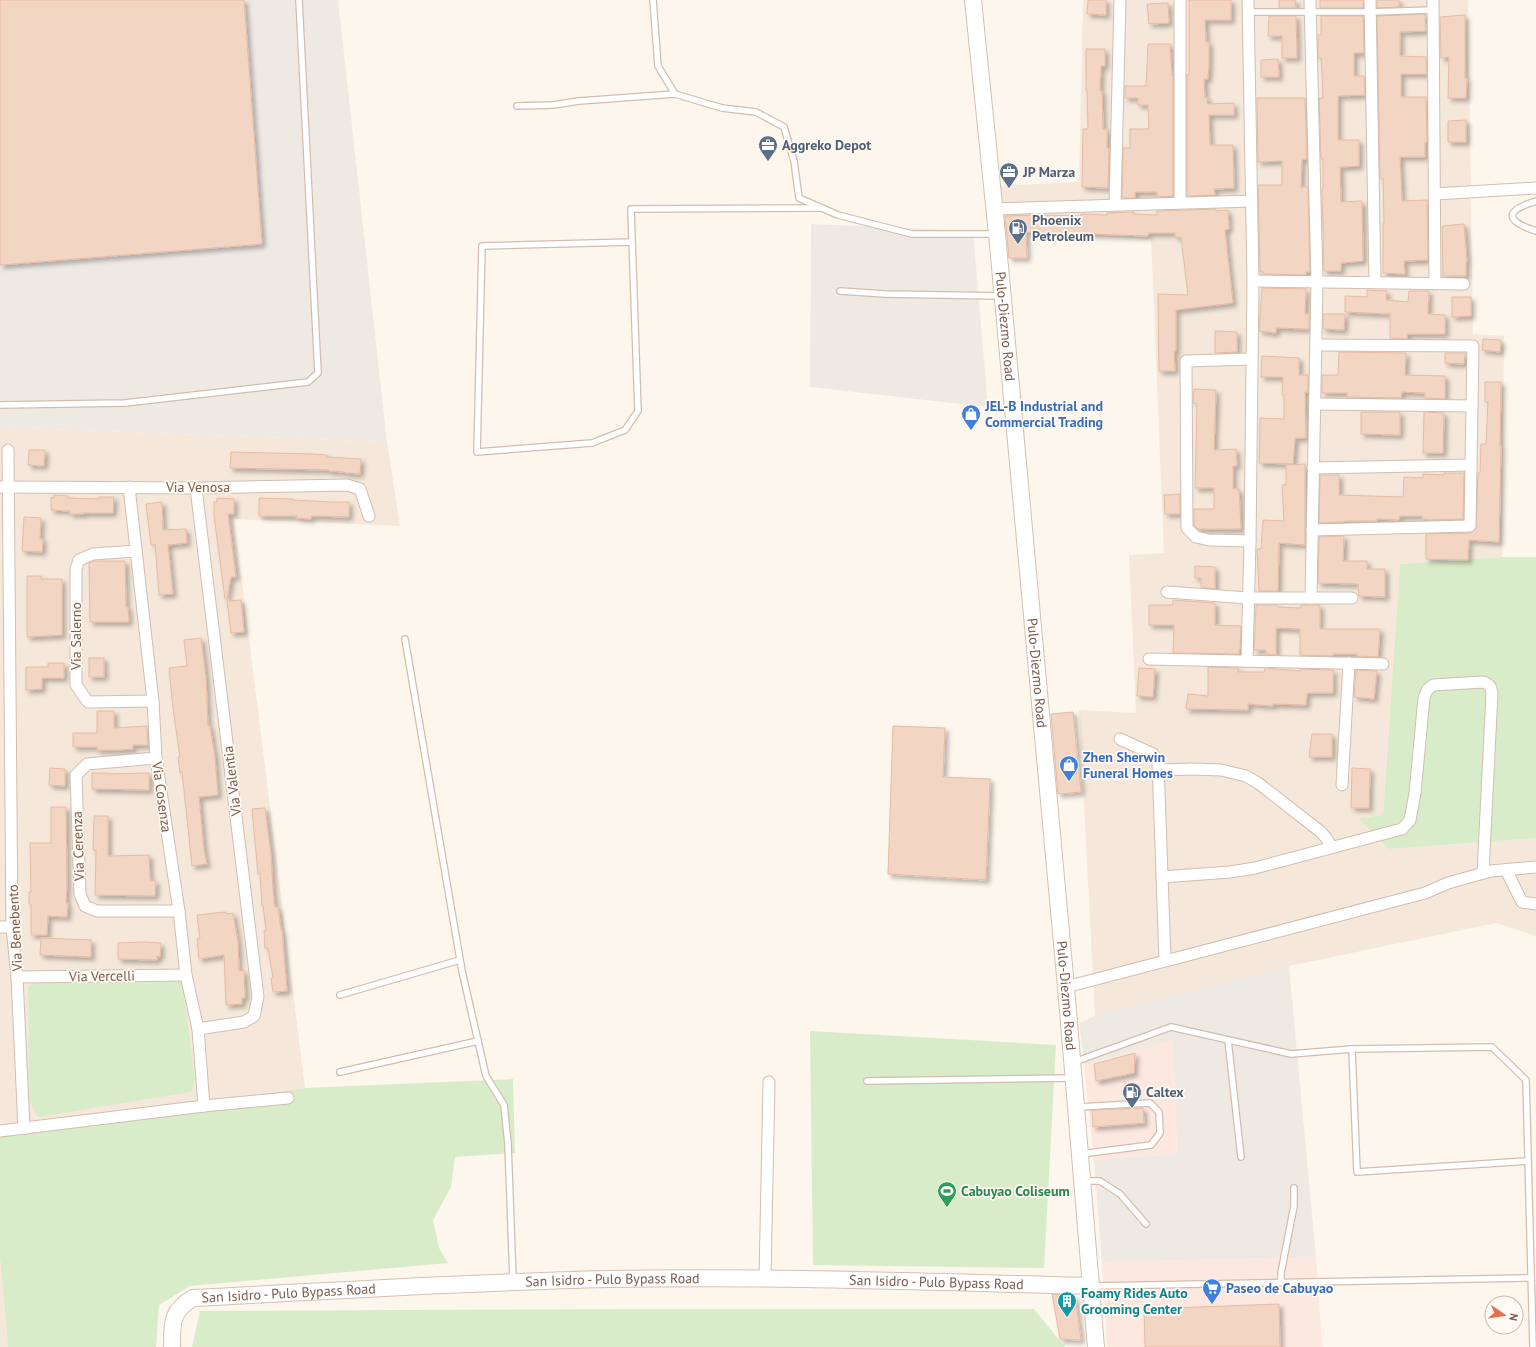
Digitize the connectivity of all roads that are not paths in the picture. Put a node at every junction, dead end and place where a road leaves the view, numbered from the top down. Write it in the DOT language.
graph roads {
  1 [pos="299,0"];
  2 [pos="653,0"];
  3 [pos="973,0"];
  4 [pos="1120,0"];
  5 [pos="1180,0"];
  6 [pos="1248,0"];
  7 [pos="1310,0"];
  8 [pos="1370,0"];
  9 [pos="1433,5"];
  10 [pos="1248,12"];
  11 [pos="1370,12"];
  12 [pos="1310,13"];
  13 [pos="675,94"];
  14 [pos="517,106"];
  15 [pos="1536,188"];
  16 [pos="1435,194"];
  17 [pos="1252,201"];
  18 [pos="1536,201"];
  19 [pos="1180,202"];
  20 [pos="1115,205"];
  21 [pos="822,208"];
  22 [pos="994,209"];
  23 [pos="1536,231"];
  24 [pos="997,234"];
  25 [pos="632,242"];
  26 [pos="1253,281"];
  27 [pos="1317,281"];
  28 [pos="1375,282"];
  29 [pos="1435,284"];
  30 [pos="1464,284"];
  31 [pos="840,291"];
  32 [pos="1003,296"];
  33 [pos="1316,345"];
  34 [pos="1251,359"];
  35 [pos="1315,404"];
  36 [pos="0,405"];
  37 [pos="1472,406"];
  38 [pos="8,450"];
  39 [pos="1471,465"];
  40 [pos="1313,468"];
  41 [pos="3,487"];
  42 [pos="129,487"];
  43 [pos="196,488"];
  44 [pos="369,516"];
  45 [pos="1312,530"];
  46 [pos="1250,541"];
  47 [pos="136,550"];
  48 [pos="1167,592"];
  49 [pos="1248,598"];
  50 [pos="1311,598"];
  51 [pos="1352,598"];
  52 [pos="405,639"];
  53 [pos="1149,659"];
  54 [pos="1247,661"];
  55 [pos="1349,663"];
  56 [pos="1383,664"];
  57 [pos="153,701"];
  58 [pos="1120,739"];
  59 [pos="156,758"];
  60 [pos="1159,770"];
  61 [pos="1342,785"];
  62 [pos="1331,847"];
  63 [pos="1536,867"];
  64 [pos="1506,870"];
  65 [pos="1483,873"];
  66 [pos="1162,877"];
  67 [pos="1536,904"];
  68 [pos="179,911"];
  69 [pos="0,927"];
  70 [pos="12,927"];
  71 [pos="460,960"];
  72 [pos="1165,960"];
  73 [pos="186,975"];
  74 [pos="18,977"];
  75 [pos="1066,987"];
  76 [pos="340,995"];
  77 [pos="198,1029"];
  78 [pos="1228,1040"];
  79 [pos="478,1041"];
  80 [pos="1352,1049"];
  81 [pos="1073,1070"];
  82 [pos="340,1072"];
  83 [pos="867,1081"];
  84 [pos="769,1082"];
  85 [pos="288,1098"];
  86 [pos="204,1106"];
  87 [pos="1076,1108"];
  88 [pos="24,1129"];
  89 [pos="0,1131"];
  90 [pos="1080,1154"];
  91 [pos="1241,1157"];
  92 [pos="1528,1161"];
  93 [pos="1082,1182"];
  94 [pos="1294,1188"];
  95 [pos="1146,1224"];
  96 [pos="765,1278"];
  97 [pos="1530,1278"];
  98 [pos="1281,1282"];
  99 [pos="513,1283"];
  100 [pos="1090,1286"];
  101 [pos="172,1347"];
  102 [pos="1096,1347"];
  103 [pos="1533,1347"];
  1 -- 36 [label="lane"];
  2 -- 13 [label="lane"];
  3 -- 22 [label="main road, Pulo-Diezmo Road"];
  4 -- 20 [label="street"];
  5 -- 19 [label="street"];
  6 -- 10 [label="street"];
  7 -- 12 [label="street"];
  8 -- 11 [label="street"];
  9 -- 11 [label="lane"];
  9 -- 16 [label="street"];
  10 -- 12 [label="lane"];
  10 -- 17 [label="street"];
  11 -- 12 [label="lane"];
  11 -- 28 [label="street"];
  12 -- 27 [label="street"];
  13 -- 14 [label="lane"];
  13 -- 21 [label="lane"];
  15 -- 16 [label="street"];
  16 -- 29 [label="street"];
  17 -- 19 [label="street"];
  17 -- 26 [label="street"];
  18 -- 23 [label="lane"];
  19 -- 20 [label="street"];
  20 -- 22 [label="street"];
  21 -- 24 [label="lane"];
  21 -- 25 [label="lane"];
  22 -- 24 [label="main road, Pulo-Diezmo Road"];
  24 -- 32 [label="main road, Pulo-Diezmo Road"];
  25 -- 25 [label="lane"];
  26 -- 27 [label="street"];
  26 -- 34 [label="street"];
  27 -- 28 [label="street"];
  27 -- 33 [label="street"];
  28 -- 29 [label="street"];
  29 -- 30 [label="street"];
  31 -- 32 [label="lane"];
  32 -- 75 [label="main road, Pulo-Diezmo Road"];
  33 -- 35 [label="street"];
  33 -- 37 [label="street"];
  34 -- 46 [label="street"];
  34 -- 46 [label="street"];
  35 -- 37 [label="street"];
  35 -- 40 [label="street"];
  37 -- 39 [label="street"];
  38 -- 41 [label="street, Via Benebento"];
  39 -- 40 [label="street"];
  39 -- 45 [label="street"];
  40 -- 45 [label="street"];
  41 -- 42 [label="street, Via Venosa"];
  41 -- 70 [label="street, Via Benebento"];
  42 -- 43 [label="street, Via Venosa"];
  42 -- 47 [label="street, Via Cosenza"];
  43 -- 44 [label="street, Via Venosa"];
  43 -- 77 [label="street, Via Valentia"];
  45 -- 50 [label="street"];
  46 -- 49 [label="street"];
  47 -- 57 [label="street, Via Cosenza"];
  47 -- 57 [label="street, Via Salerno"];
  48 -- 49 [label="street"];
  49 -- 50 [label="street"];
  49 -- 54 [label="street"];
  50 -- 51 [label="street"];
  52 -- 71 [label="lane"];
  53 -- 54 [label="street"];
  54 -- 55 [label="street"];
  55 -- 56 [label="street"];
  55 -- 61 [label="street"];
  57 -- 59 [label="street, Via Cosenza"];
  58 -- 60 [label="street"];
  59 -- 68 [label="street, Via Cosenza"];
  59 -- 68 [label="street, Via Cerenza"];
  60 -- 62 [label="street"];
  60 -- 66 [label="street"];
  62 -- 65 [label="street"];
  62 -- 66 [label="street"];
  63 -- 64 [label="street"];
  64 -- 65 [label="street"];
  64 -- 67 [label="street"];
  65 -- 72 [label="street"];
  66 -- 72 [label="street"];
  68 -- 73 [label="street, Via Cosenza"];
  69 -- 70 [label="street"];
  70 -- 74 [label="street, Via Benebento"];
  71 -- 76 [label="lane"];
  71 -- 79 [label="lane"];
  72 -- 75 [label="street"];
  73 -- 74 [label="street, Via Vercelli"];
  73 -- 77 [label="street, Via Cosenza"];
  74 -- 88 [label="street, Via Benebento"];
  75 -- 81 [label="main road, Pulo-Diezmo Road"];
  77 -- 86 [label="street, Via Cosenza"];
  78 -- 80 [label="lane"];
  78 -- 81 [label="lane"];
  78 -- 91 [label="lane"];
  79 -- 82 [label="lane"];
  79 -- 99 [label="lane"];
  80 -- 92 [label="lane"];
  80 -- 92 [label="lane"];
  81 -- 83 [label="lane"];
  81 -- 87 [label="main road, Pulo-Diezmo Road"];
  84 -- 96 [label="street"];
  85 -- 86 [label="street"];
  86 -- 88 [label="street"];
  87 -- 90 [label="main road, Pulo-Diezmo Road"];
  87 -- 90 [label="lane"];
  88 -- 89 [label="street"];
  90 -- 93 [label="main road, Pulo-Diezmo Road"];
  92 -- 97 [label="lane"];
  93 -- 95 [label="lane"];
  93 -- 100 [label="main road, Pulo-Diezmo Road"];
  94 -- 98 [label="lane"];
  96 -- 99 [label="main road, San Isidro - Pulo Bypass Road"];
  96 -- 100 [label="main road, San Isidro - Pulo Bypass Road"];
  97 -- 98 [label="lane"];
  97 -- 103 [label="lane"];
  98 -- 100 [label="lane"];
  99 -- 101 [label="main road, San Isidro - Pulo Bypass Road"];
  100 -- 102 [label="main road, Pulo-Diezmo Road"];
}
